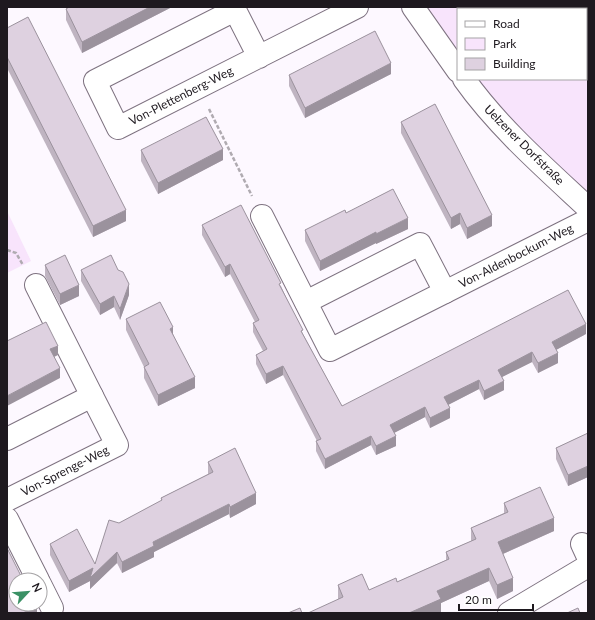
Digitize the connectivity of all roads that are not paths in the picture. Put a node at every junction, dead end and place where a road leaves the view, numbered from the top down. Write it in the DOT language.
graph roads {
  1 [pos="357,7"];
  2 [pos="413,7"];
  3 [pos="234,9"];
  4 [pos="258,57"];
  5 [pos="457,70"];
  6 [pos="465,80"];
  7 [pos="588,208"];
  8 [pos="262,216"];
  9 [pos="588,220"];
  10 [pos="36,285"];
  11 [pos="445,292"];
  12 [pos="306,302"];
  13 [pos="92,396"];
  14 [pos="7,439"];
  15 [pos="7,500"];
  16 [pos="7,519"];
  17 [pos="588,566"];
  18 [pos="34,572"];
  19 [pos="48,600"];
  20 [pos="52,608"];
  21 [pos="509,613"];
  1 -- 4 [label="street, Von-Plettenberg-Weg"];
  2 -- 5 [label="street"];
  3 -- 4 [label="street, Von-Plettenberg-Weg"];
  3 -- 4 [label="street, Von-Plettenberg-Weg"];
  6 -- 7 [label="street, Uelzener Dorfstraße"];
  8 -- 12 [label="street, Von-Aldenbockum-Weg"];
  9 -- 11 [label="street, Von-Aldenbockum-Weg"];
  10 -- 13 [label="street, Von-Sprenge-Weg"];
  11 -- 12 [label="street, Von-Aldenbockum-Weg"];
  11 -- 12 [label="street, Von-Aldenbockum-Weg"];
  13 -- 14 [label="street"];
  13 -- 15 [label="street, Von-Sprenge-Weg"];
  16 -- 18 [label="street"];
  17 -- 21 [label="street"];
  19 -- 20 [label="street"];
}
